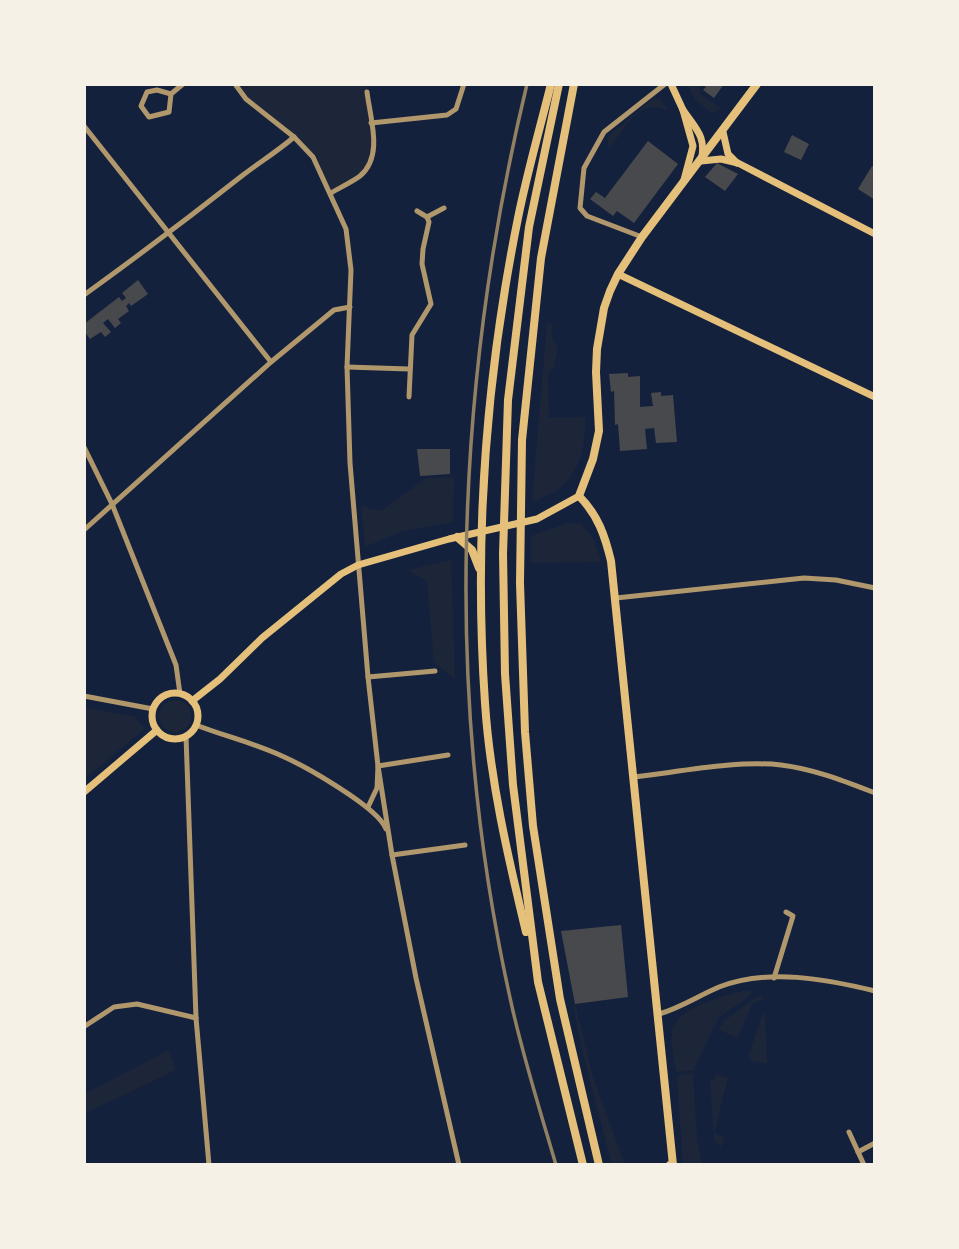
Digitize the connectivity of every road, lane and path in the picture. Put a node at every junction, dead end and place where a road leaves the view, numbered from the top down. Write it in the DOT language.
graph roads {
  1 [pos="183,84"];
  2 [pos="235,84"];
  3 [pos="464,84"];
  4 [pos="551,84"];
  5 [pos="559,84"];
  6 [pos="574,84"];
  7 [pos="665,84"];
  8 [pos="671,84"];
  9 [pos="757,84"];
  10 [pos="367,92"];
  11 [pos="171,94"];
  12 [pos="682,110"];
  13 [pos="371,123"];
  14 [pos="84,126"];
  15 [pos="723,132"];
  16 [pos="294,137"];
  17 [pos="701,161"];
  18 [pos="738,163"];
  19 [pos="682,186"];
  20 [pos="331,193"];
  21 [pos="444,208"];
  22 [pos="417,211"];
  23 [pos="427,217"];
  24 [pos="170,233"];
  25 [pos="875,234"];
  26 [pos="642,237"];
  27 [pos="618,274"];
  28 [pos="84,295"];
  29 [pos="350,307"];
  30 [pos="271,362"];
  31 [pos="347,367"];
  32 [pos="409,369"];
  33 [pos="409,397"];
  34 [pos="875,397"];
  35 [pos="84,447"];
  36 [pos="579,496"];
  37 [pos="113,504"];
  38 [pos="84,530"];
  39 [pos="486,531"];
  40 [pos="453,538"];
  41 [pos="358,565"];
  42 [pos="482,581"];
  43 [pos="875,588"];
  44 [pos="615,598"];
  45 [pos="435,671"];
  46 [pos="368,677"];
  47 [pos="180,694"];
  48 [pos="84,696"];
  49 [pos="192,701"];
  50 [pos="153,709"];
  51 [pos="196,725"];
  52 [pos="157,730"];
  53 [pos="186,736"];
  54 [pos="448,755"];
  55 [pos="378,766"];
  56 [pos="634,776"];
  57 [pos="84,792"];
  58 [pos="875,793"];
  59 [pos="368,807"];
  60 [pos="389,837"];
  61 [pos="465,845"];
  62 [pos="392,855"];
  63 [pos="786,912"];
  64 [pos="774,978"];
  65 [pos="538,982"];
  66 [pos="875,991"];
  67 [pos="659,1014"];
  68 [pos="196,1018"];
  69 [pos="85,1026"];
  70 [pos="849,1132"];
  71 [pos="875,1143"];
  72 [pos="858,1152"];
  73 [pos="209,1165"];
  74 [pos="459,1165"];
  75 [pos="583,1165"];
  76 [pos="599,1165"];
  77 [pos="672,1165"];
  78 [pos="864,1165"];
  1 -- 11 [label="street"];
  2 -- 16 [label="street"];
  3 -- 13 [label="street"];
  4 -- 39 [label="main road"];
  5 -- 65 [label="main road"];
  6 -- 76 [label="main road"];
  7 -- 26 [label="street"];
  8 -- 12 [label="main road"];
  9 -- 15 [label="main road"];
  10 -- 13 [label="street"];
  11 -- 11 [label="street"];
  12 -- 17 [label="main road"];
  12 -- 19 [label="main road"];
  13 -- 20 [label="street"];
  14 -- 24 [label="street"];
  15 -- 17 [label="main road"];
  15 -- 18 [label="main road"];
  16 -- 20 [label="street"];
  16 -- 24 [label="street"];
  17 -- 18 [label="main road"];
  17 -- 19 [label="main road"];
  18 -- 25 [label="main road"];
  19 -- 26 [label="main road"];
  20 -- 29 [label="street"];
  21 -- 23 [label="street"];
  22 -- 23 [label="street"];
  23 -- 32 [label="street"];
  24 -- 28 [label="street"];
  24 -- 30 [label="street"];
  26 -- 27 [label="main road"];
  27 -- 34 [label="main road"];
  27 -- 36 [label="main road"];
  29 -- 30 [label="street"];
  29 -- 31 [label="street"];
  30 -- 37 [label="street"];
  31 -- 32 [label="street"];
  31 -- 41 [label="street"];
  32 -- 33 [label="street"];
  35 -- 37 [label="street"];
  36 -- 39 [label="main road"];
  36 -- 44 [label="main road"];
  37 -- 38 [label="street"];
  37 -- 47 [label="street"];
  39 -- 40 [label="main road"];
  39 -- 42 [label="main road"];
  40 -- 41 [label="main road"];
  40 -- 42 [label="main road"];
  41 -- 46 [label="street"];
  41 -- 49 [label="main road"];
  42 -- 65 [label="main road"];
  43 -- 44 [label="street"];
  44 -- 56 [label="main road"];
  45 -- 46 [label="street"];
  46 -- 55 [label="street"];
  47 -- 49 [label="main road"];
  47 -- 50 [label="main road"];
  48 -- 50 [label="street"];
  49 -- 51 [label="main road"];
  50 -- 52 [label="main road"];
  51 -- 53 [label="main road"];
  51 -- 59 [label="street"];
  52 -- 53 [label="main road"];
  52 -- 57 [label="main road"];
  53 -- 68 [label="street"];
  54 -- 55 [label="street"];
  55 -- 59 [label="street"];
  55 -- 60 [label="street"];
  56 -- 58 [label="street"];
  56 -- 67 [label="main road"];
  59 -- 60 [label="street"];
  60 -- 62 [label="street"];
  61 -- 62 [label="street"];
  62 -- 74 [label="street"];
  63 -- 64 [label="street"];
  64 -- 66 [label="street"];
  64 -- 67 [label="street"];
  65 -- 75 [label="main road"];
  67 -- 77 [label="main road"];
  68 -- 69 [label="street"];
  68 -- 73 [label="street"];
  70 -- 72 [label="street"];
  71 -- 72 [label="street"];
  72 -- 78 [label="street"];
}
